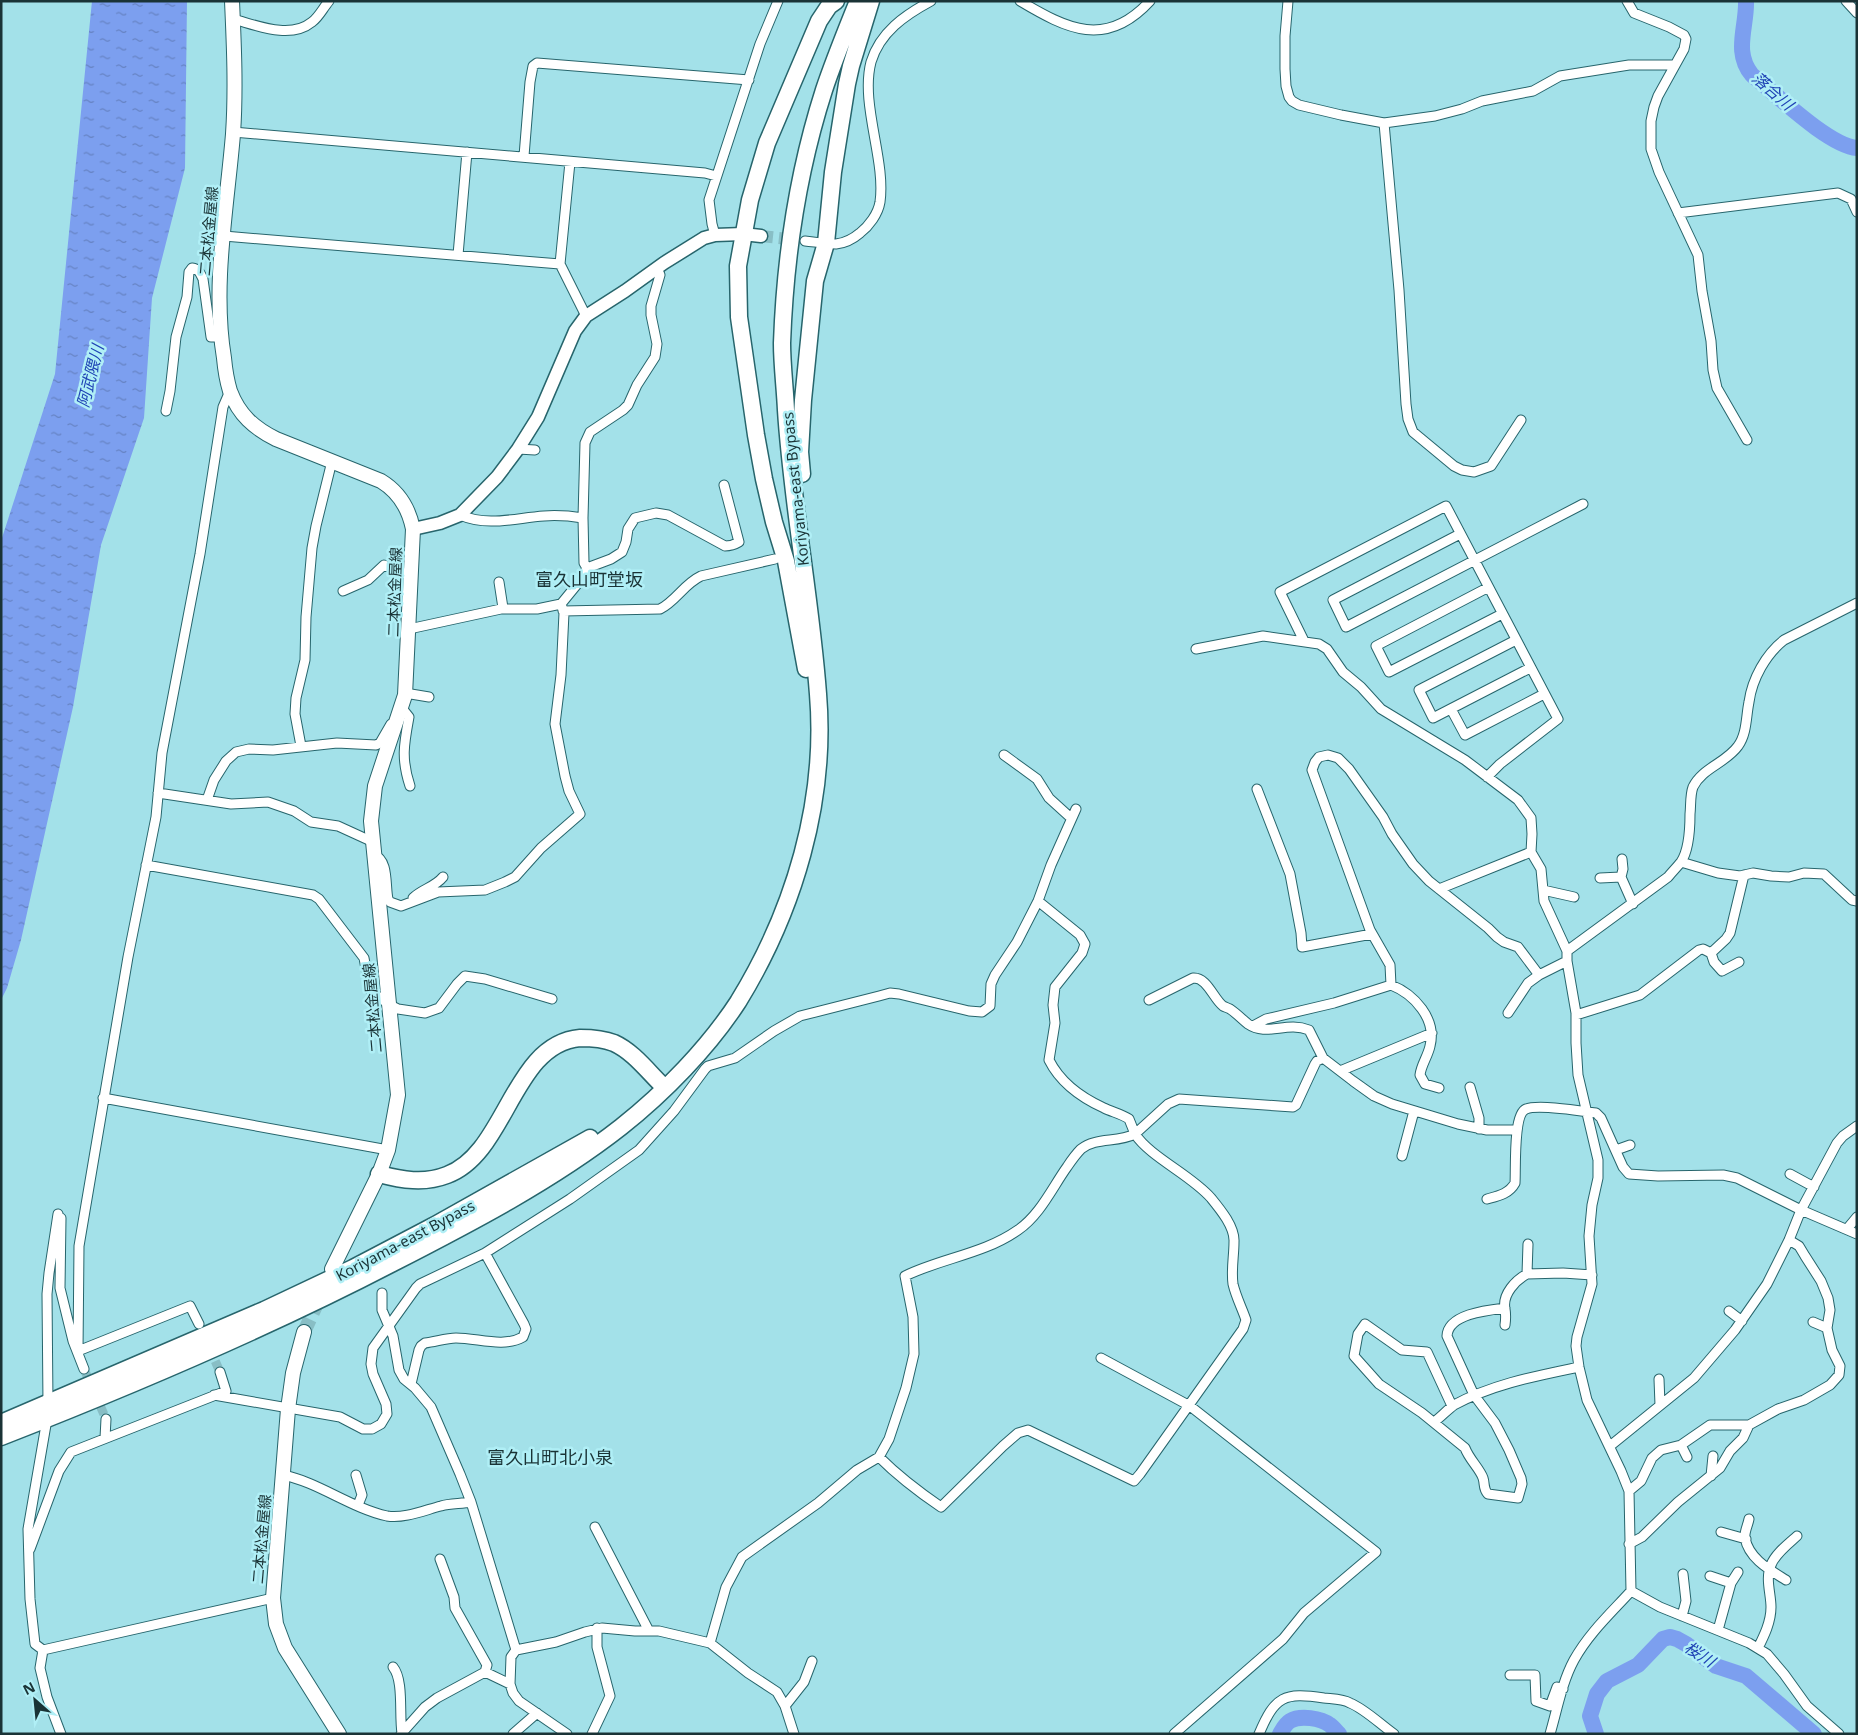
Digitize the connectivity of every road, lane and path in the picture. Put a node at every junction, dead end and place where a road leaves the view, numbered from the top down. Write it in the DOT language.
graph roads {
  1 [pos="232,1"];
  2 [pos="329,1"];
  3 [pos="778,1"];
  4 [pos="836,1"];
  5 [pos="858,1"];
  6 [pos="871,1"];
  7 [pos="931,1"];
  8 [pos="1020,1"];
  9 [pos="1150,1"];
  10 [pos="1288,1"];
  11 [pos="1627,1"];
  12 [pos="1846,1"];
  13 [pos="1857,13"];
  14 [pos="233,19"];
  15 [pos="1674,65"];
  16 [pos="749,80"];
  17 [pos="1384,123"];
  18 [pos="233,132"];
  19 [pos="468,152"];
  20 [pos="524,156"];
  21 [pos="570,162"];
  22 [pos="716,176"];
  23 [pos="1857,212"];
  24 [pos="1678,213"];
  25 [pos="743,234"];
  26 [pos="715,235"];
  27 [pos="224,236"];
  28 [pos="761,236"];
  29 [pos="806,241"];
  30 [pos="826,243"];
  31 [pos="458,255"];
  32 [pos="560,264"];
  33 [pos="657,268"];
  34 [pos="586,316"];
  35 [pos="220,337"];
  36 [pos="230,391"];
  37 [pos="166,411"];
  38 [pos="1521,420"];
  39 [pos="1747,440"];
  40 [pos="518,449"];
  41 [pos="536,450"];
  42 [pos="332,461"];
  43 [pos="724,485"];
  44 [pos="1583,504"];
  45 [pos="460,515"];
  46 [pos="583,518"];
  47 [pos="413,529"];
  48 [pos="1460,534"];
  49 [pos="775,559"];
  50 [pos="1474,561"];
  51 [pos="587,568"];
  52 [pos="411,576"];
  53 [pos="499,582"];
  54 [pos="1488,588"];
  55 [pos="343,591"];
  56 [pos="1857,603"];
  57 [pos="502,608"];
  58 [pos="562,608"];
  59 [pos="1502,614"];
  60 [pos="409,629"];
  61 [pos="1516,640"];
  62 [pos="1304,641"];
  63 [pos="1196,649"];
  64 [pos="1530,668"];
  65 [pos="405,693"];
  66 [pos="1544,694"];
  67 [pos="818,695"];
  68 [pos="429,697"];
  69 [pos="1451,708"];
  70 [pos="400,713"];
  71 [pos="819,725"];
  72 [pos="301,746"];
  73 [pos="1004,755"];
  74 [pos="1487,777"];
  75 [pos="410,786"];
  76 [pos="1256,789"];
  77 [pos="158,793"];
  78 [pos="207,800"];
  79 [pos="1076,809"];
  80 [pos="1071,818"];
  81 [pos="373,848"];
  82 [pos="1530,852"];
  83 [pos="1622,859"];
  84 [pos="1681,862"];
  85 [pos="146,865"];
  86 [pos="1744,875"];
  87 [pos="1621,876"];
  88 [pos="443,877"];
  89 [pos="1600,878"];
  90 [pos="1438,889"];
  91 [pos="1543,890"];
  92 [pos="1574,897"];
  93 [pos="1038,900"];
  94 [pos="1857,901"];
  95 [pos="410,903"];
  96 [pos="1633,904"];
  97 [pos="1372,934"];
  98 [pos="1568,951"];
  99 [pos="1711,952"];
  100 [pos="1567,961"];
  101 [pos="1738,962"];
  102 [pos="1539,975"];
  103 [pos="1391,985"];
  104 [pos="552,999"];
  105 [pos="1149,1000"];
  106 [pos="388,1004"];
  107 [pos="1508,1013"];
  108 [pos="1576,1015"];
  109 [pos="1253,1026"];
  110 [pos="1432,1033"];
  111 [pos="1323,1058"];
  112 [pos="1340,1071"];
  113 [pos="663,1085"];
  114 [pos="1439,1088"];
  115 [pos="1470,1088"];
  116 [pos="104,1098"];
  117 [pos="1414,1112"];
  118 [pos="1586,1112"];
  119 [pos="1857,1126"];
  120 [pos="1479,1128"];
  121 [pos="1517,1130"];
  122 [pos="1135,1134"];
  123 [pos="1630,1145"];
  124 [pos="388,1150"];
  125 [pos="1616,1150"];
  126 [pos="1402,1156"];
  127 [pos="379,1174"];
  128 [pos="1790,1174"];
  129 [pos="1814,1187"];
  130 [pos="1486,1199"];
  131 [pos="1801,1210"];
  132 [pos="1857,1217"];
  133 [pos="1847,1229"];
  134 [pos="1857,1234"];
  135 [pos="1789,1240"];
  136 [pos="1528,1244"];
  137 [pos="485,1253"];
  138 [pos="332,1269"];
  139 [pos="1527,1274"];
  140 [pos="1592,1275"];
  141 [pos="382,1293"];
  142 [pos="1505,1308"];
  143 [pos="1729,1311"];
  144 [pos="1742,1321"];
  145 [pos="1813,1322"];
  146 [pos="199,1324"];
  147 [pos="1505,1325"];
  148 [pos="389,1326"];
  149 [pos="1827,1328"];
  150 [pos="304,1332"];
  151 [pos="78,1350"];
  152 [pos="1101,1358"];
  153 [pos="1579,1367"];
  154 [pos="84,1369"];
  155 [pos="220,1372"];
  156 [pos="1659,1379"];
  157 [pos="411,1384"];
  158 [pos="214,1395"];
  159 [pos="1474,1396"];
  160 [pos="1660,1405"];
  161 [pos="1190,1406"];
  162 [pos="1452,1406"];
  163 [pos="288,1409"];
  164 [pos="48,1412"];
  165 [pos="106,1419"];
  166 [pos="1434,1422"];
  167 [pos="1,1423"];
  168 [pos="1749,1425"];
  169 [pos="1,1437"];
  170 [pos="105,1438"];
  171 [pos="1681,1445"];
  172 [pos="1610,1446"];
  173 [pos="1713,1456"];
  174 [pos="879,1457"];
  175 [pos="1687,1457"];
  176 [pos="282,1475"];
  177 [pos="356,1475"];
  178 [pos="1711,1476"];
  179 [pos="1629,1491"];
  180 [pos="472,1502"];
  181 [pos="358,1505"];
  182 [pos="1749,1519"];
  183 [pos="594,1527"];
  184 [pos="1721,1532"];
  185 [pos="1797,1536"];
  186 [pos="1746,1539"];
  187 [pos="1629,1544"];
  188 [pos="28,1554"];
  189 [pos="440,1559"];
  190 [pos="1769,1570"];
  191 [pos="1738,1572"];
  192 [pos="1683,1574"];
  193 [pos="1710,1576"];
  194 [pos="1786,1580"];
  195 [pos="1731,1583"];
  196 [pos="1631,1591"];
  197 [pos="272,1598"];
  198 [pos="1682,1616"];
  199 [pos="597,1628"];
  200 [pos="1718,1630"];
  201 [pos="649,1631"];
  202 [pos="710,1643"];
  203 [pos="1758,1648"];
  204 [pos="43,1650"];
  205 [pos="516,1650"];
  206 [pos="812,1661"];
  207 [pos="393,1667"];
  208 [pos="485,1672"];
  209 [pos="1510,1675"];
  210 [pos="510,1684"];
  211 [pos="1563,1688"];
  212 [pos="785,1706"];
  213 [pos="537,1713"];
  214 [pos="402,1733"];
  215 [pos="61,1734"];
  216 [pos="340,1734"];
  217 [pos="513,1734"];
  218 [pos="567,1734"];
  219 [pos="592,1734"];
  220 [pos="794,1734"];
  221 [pos="1174,1734"];
  222 [pos="1259,1734"];
  223 [pos="1394,1734"];
  224 [pos="1550,1734"];
  225 [pos="1839,1734"];
  1 -- 14 [label="main road, 二本松金屋線"];
  2 -- 14 [label="street"];
  3 -- 16 [label="street"];
  4 -- 25 [label="highway"];
  5 -- 67 [label="highway, Koriyama-east Bypass"];
  6 -- 30 [label="highway"];
  7 -- 30 [label="street"];
  8 -- 9 [label="street"];
  10 -- 17 [label="street"];
  11 -- 15 [label="street"];
  12 -- 13 [label="street"];
  14 -- 18 [label="main road, 二本松金屋線"];
  15 -- 17 [label="street"];
  15 -- 24 [label="street"];
  16 -- 20 [label="street"];
  16 -- 22 [label="street"];
  17 -- 38 [label="street"];
  18 -- 19 [label="street"];
  18 -- 27 [label="main road, 二本松金屋線"];
  19 -- 20 [label="street"];
  19 -- 31 [label="street"];
  20 -- 21 [label="street"];
  21 -- 22 [label="street"];
  21 -- 32 [label="street"];
  22 -- 26 [label="street"];
  23 -- 24 [label="street"];
  24 -- 39 [label="street"];
  25 -- 26 [label="street"];
  25 -- 28 [label="street"];
  25 -- 71 [label="highway"];
  26 -- 33 [label="street"];
  27 -- 31 [label="street"];
  27 -- 35 [label="main road, 二本松金屋線"];
  29 -- 30 [label="street"];
  30 -- 67 [label="highway"];
  31 -- 32 [label="street"];
  32 -- 34 [label="street"];
  33 -- 34 [label="street"];
  33 -- 46 [label="street"];
  34 -- 40 [label="street"];
  35 -- 36 [label="main road, 二本松金屋線"];
  35 -- 37 [label="street"];
  36 -- 42 [label="main road, 二本松金屋線"];
  36 -- 77 [label="street"];
  40 -- 41 [label="street"];
  40 -- 45 [label="street"];
  42 -- 47 [label="main road, 二本松金屋線"];
  42 -- 72 [label="street"];
  43 -- 51 [label="street"];
  44 -- 50 [label="street"];
  45 -- 46 [label="street"];
  45 -- 47 [label="street"];
  46 -- 51 [label="street"];
  47 -- 52 [label="main road, 二本松金屋線"];
  48 -- 50 [label="street"];
  48 -- 50 [label="street"];
  48 -- 62 [label="street"];
  49 -- 58 [label="street"];
  50 -- 54 [label="street"];
  51 -- 58 [label="street"];
  52 -- 55 [label="street"];
  52 -- 60 [label="main road, 二本松金屋線"];
  53 -- 57 [label="street"];
  54 -- 59 [label="street"];
  54 -- 59 [label="street"];
  56 -- 84 [label="street"];
  57 -- 58 [label="street"];
  57 -- 60 [label="street"];
  58 -- 95 [label="street"];
  59 -- 61 [label="street"];
  60 -- 65 [label="main road, 二本松金屋線"];
  61 -- 64 [label="street"];
  61 -- 69 [label="street"];
  62 -- 63 [label="street"];
  62 -- 74 [label="street"];
  64 -- 66 [label="street"];
  64 -- 69 [label="street"];
  65 -- 68 [label="street"];
  65 -- 70 [label="main road, 二本松金屋線"];
  66 -- 69 [label="street"];
  66 -- 74 [label="street"];
  67 -- 71 [label="highway, Koriyama-east Bypass"];
  70 -- 72 [label="street"];
  70 -- 75 [label="street"];
  70 -- 81 [label="main road, 二本松金屋線"];
  71 -- 113 [label="highway, Koriyama-east Bypass"];
  72 -- 78 [label="street"];
  73 -- 80 [label="street"];
  74 -- 82 [label="street"];
  76 -- 97 [label="street"];
  77 -- 78 [label="street"];
  77 -- 85 [label="street"];
  78 -- 81 [label="street"];
  79 -- 80 [label="street"];
  80 -- 93 [label="street"];
  81 -- 95 [label="street"];
  81 -- 106 [label="main road, 二本松金屋線"];
  82 -- 90 [label="street"];
  82 -- 91 [label="street"];
  83 -- 87 [label="street"];
  84 -- 86 [label="street"];
  84 -- 96 [label="street"];
  85 -- 106 [label="street"];
  85 -- 116 [label="street"];
  86 -- 94 [label="street"];
  86 -- 99 [label="street"];
  87 -- 89 [label="street"];
  87 -- 96 [label="street"];
  88 -- 95 [label="street"];
  90 -- 97 [label="street"];
  90 -- 102 [label="street"];
  91 -- 92 [label="street"];
  91 -- 98 [label="street"];
  93 -- 122 [label="street"];
  93 -- 137 [label="street"];
  96 -- 98 [label="street"];
  97 -- 103 [label="street"];
  98 -- 100 [label="street"];
  99 -- 101 [label="street"];
  99 -- 108 [label="street"];
  100 -- 102 [label="street"];
  100 -- 108 [label="street"];
  102 -- 107 [label="street"];
  103 -- 109 [label="street"];
  103 -- 110 [label="street"];
  104 -- 106 [label="street"];
  105 -- 109 [label="street"];
  106 -- 124 [label="main road, 二本松金屋線"];
  108 -- 118 [label="street"];
  109 -- 111 [label="street"];
  110 -- 112 [label="street"];
  110 -- 114 [label="street"];
  111 -- 112 [label="street"];
  111 -- 122 [label="street"];
  112 -- 117 [label="street"];
  113 -- 127 [label="highway"];
  113 -- 164 [label="highway, Koriyama-east Bypass"];
  115 -- 120 [label="street"];
  116 -- 124 [label="street"];
  116 -- 151 [label="street"];
  117 -- 120 [label="street"];
  117 -- 126 [label="street"];
  118 -- 121 [label="street"];
  118 -- 125 [label="street"];
  118 -- 140 [label="street"];
  119 -- 129 [label="street"];
  120 -- 121 [label="street"];
  121 -- 130 [label="street"];
  122 -- 161 [label="street"];
  122 -- 174 [label="street"];
  123 -- 125 [label="street"];
  124 -- 127 [label="main road, 二本松金屋線"];
  125 -- 131 [label="street"];
  127 -- 138 [label="main road, 二本松金屋線"];
  128 -- 129 [label="street"];
  129 -- 131 [label="street"];
  131 -- 133 [label="street"];
  131 -- 135 [label="street"];
  132 -- 133 [label="street"];
  133 -- 134 [label="street"];
  135 -- 144 [label="street"];
  135 -- 149 [label="street"];
  136 -- 139 [label="street"];
  137 -- 148 [label="street"];
  137 -- 157 [label="street"];
  139 -- 140 [label="street"];
  139 -- 142 [label="street"];
  140 -- 153 [label="street"];
  141 -- 148 [label="street"];
  142 -- 147 [label="street"];
  142 -- 159 [label="street"];
  143 -- 144 [label="street"];
  144 -- 160 [label="street"];
  145 -- 149 [label="street"];
  146 -- 151 [label="street"];
  148 -- 157 [label="street"];
  148 -- 163 [label="street"];
  149 -- 168 [label="street"];
  150 -- 163 [label="main road, 二本松金屋線"];
  151 -- 154 [label="street"];
  151 -- 164 [label="street"];
  152 -- 161 [label="street"];
  153 -- 159 [label="street"];
  153 -- 172 [label="street"];
  155 -- 158 [label="street"];
  156 -- 160 [label="street"];
  157 -- 180 [label="street"];
  158 -- 163 [label="street"];
  158 -- 170 [label="street"];
  159 -- 162 [label="street"];
  159 -- 166 [label="street"];
  160 -- 172 [label="street"];
  161 -- 174 [label="street"];
  161 -- 221 [label="street"];
  162 -- 166 [label="street"];
  162 -- 166 [label="street"];
  163 -- 176 [label="main road, 二本松金屋線"];
  164 -- 167 [label="highway, Koriyama-east Bypass"];
  164 -- 169 [label="highway"];
  164 -- 188 [label="street"];
  165 -- 170 [label="street"];
  168 -- 171 [label="street"];
  168 -- 178 [label="street"];
  170 -- 188 [label="street"];
  171 -- 175 [label="street"];
  171 -- 179 [label="street"];
  172 -- 179 [label="street"];
  173 -- 178 [label="street"];
  174 -- 202 [label="street"];
  176 -- 181 [label="street"];
  176 -- 197 [label="main road, 二本松金屋線"];
  177 -- 181 [label="street"];
  178 -- 187 [label="street"];
  179 -- 187 [label="street"];
  180 -- 181 [label="street"];
  180 -- 205 [label="street"];
  182 -- 186 [label="street"];
  183 -- 201 [label="street"];
  184 -- 186 [label="street"];
  185 -- 190 [label="street"];
  186 -- 190 [label="street"];
  187 -- 196 [label="street"];
  188 -- 204 [label="street"];
  189 -- 208 [label="street"];
  190 -- 194 [label="street"];
  190 -- 203 [label="street"];
  191 -- 195 [label="street"];
  192 -- 198 [label="street"];
  193 -- 195 [label="street"];
  195 -- 200 [label="street"];
  196 -- 198 [label="street"];
  196 -- 211 [label="street"];
  197 -- 204 [label="street"];
  197 -- 216 [label="main road, 二本松金屋線"];
  198 -- 200 [label="street"];
  199 -- 201 [label="street"];
  199 -- 205 [label="street"];
  199 -- 219 [label="street"];
  200 -- 203 [label="street"];
  201 -- 202 [label="street"];
  202 -- 212 [label="street"];
  203 -- 225 [label="street"];
  204 -- 215 [label="street"];
  205 -- 210 [label="street"];
  206 -- 212 [label="street"];
  207 -- 214 [label="street"];
  208 -- 210 [label="street"];
  208 -- 214 [label="street"];
  209 -- 211 [label="street"];
  210 -- 213 [label="street"];
  211 -- 224 [label="street"];
  212 -- 220 [label="street"];
  213 -- 217 [label="street"];
  213 -- 218 [label="street"];
  222 -- 223 [label="street"];
}
